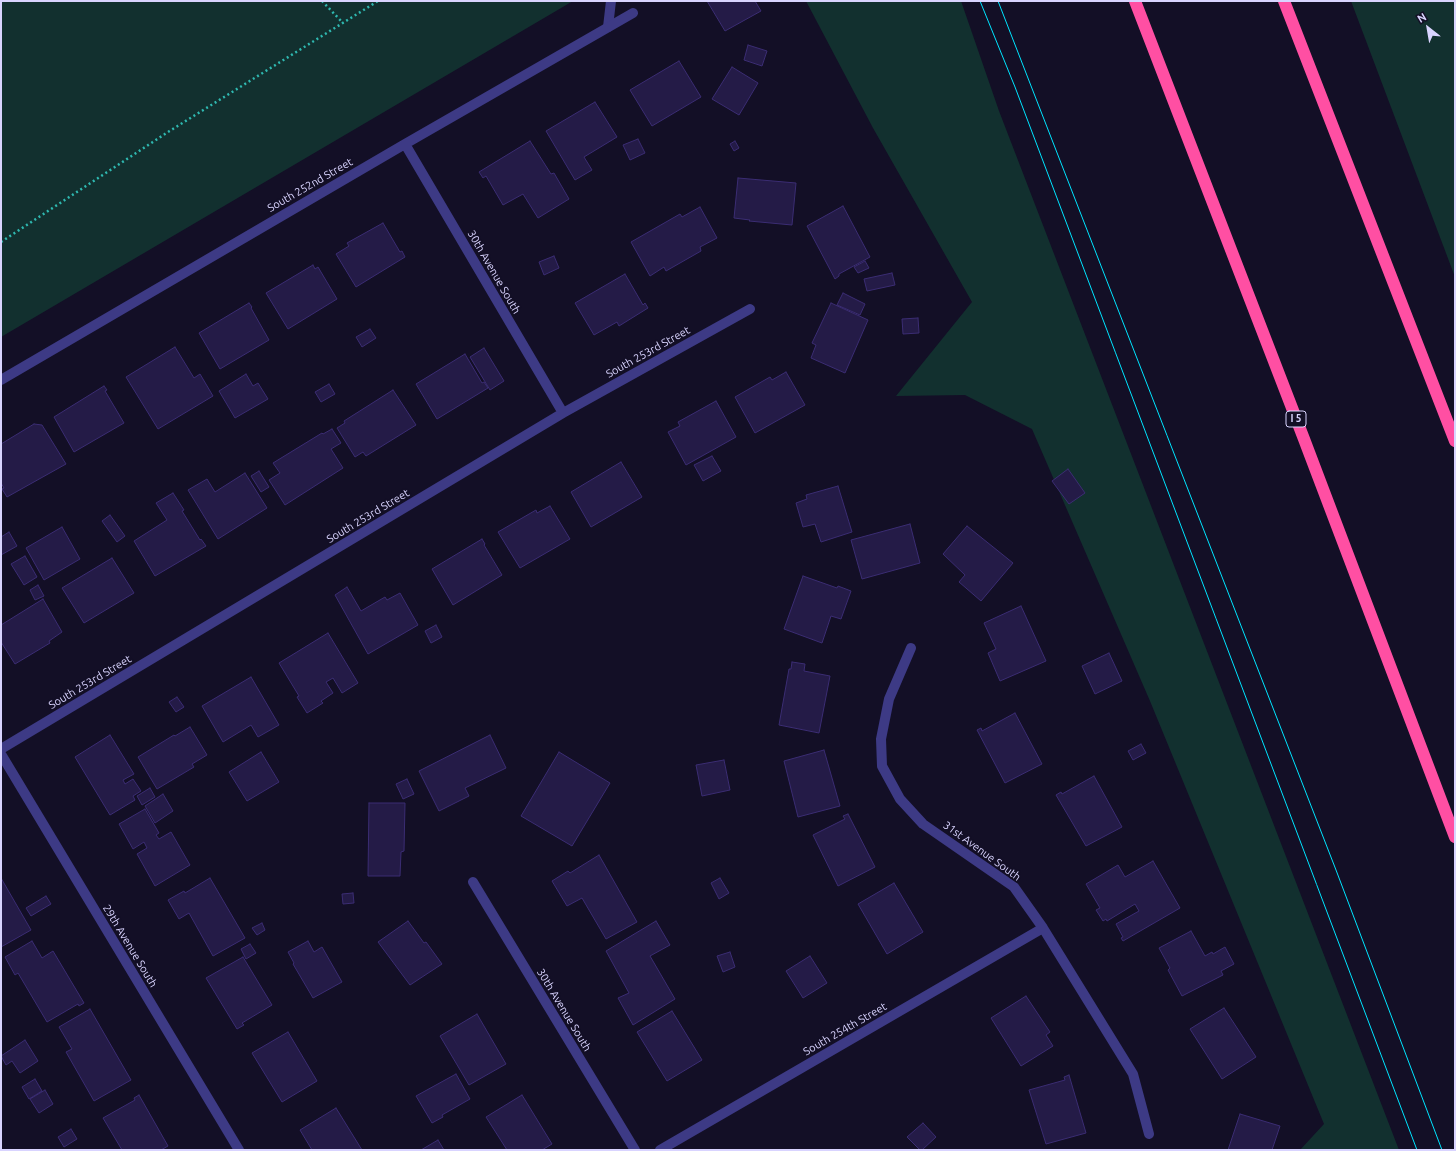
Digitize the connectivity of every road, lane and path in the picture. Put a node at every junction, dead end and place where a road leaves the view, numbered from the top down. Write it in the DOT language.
graph roads {
  1 [pos="322,1"];
  2 [pos="378,1"];
  3 [pos="611,1"];
  4 [pos="1136,1"];
  5 [pos="1284,1"];
  6 [pos="633,13"];
  7 [pos="343,23"];
  8 [pos="608,27"];
  9 [pos="405,144"];
  10 [pos="1,242"];
  11 [pos="750,309"];
  12 [pos="1,380"];
  13 [pos="563,413"];
  14 [pos="1455,441"];
  15 [pos="911,648"];
  16 [pos="1,749"];
  17 [pos="1,754"];
  18 [pos="1455,837"];
  19 [pos="473,882"];
  20 [pos="1043,928"];
  21 [pos="1149,1134"];
  22 [pos="239,1150"];
  23 [pos="635,1150"];
  24 [pos="660,1150"];
  1 -- 7 [label="path"];
  2 -- 7 [label="path"];
  3 -- 8 [label="street"];
  4 -- 18 [label="highway, I 5"];
  5 -- 14 [label="highway"];
  6 -- 8 [label="street, South 252nd Street"];
  7 -- 10 [label="path"];
  8 -- 9 [label="street, South 252nd Street"];
  9 -- 12 [label="street, South 252nd Street"];
  9 -- 13 [label="street, 30th Avenue South"];
  11 -- 13 [label="street, South 253rd Street"];
  13 -- 16 [label="street, South 253rd Street"];
  15 -- 20 [label="street, 31st Avenue South"];
  17 -- 22 [label="street, 29th Avenue South"];
  19 -- 23 [label="street, 30th Avenue South"];
  20 -- 21 [label="street, 31st Avenue South"];
  20 -- 24 [label="street, South 254th Street"];
}
